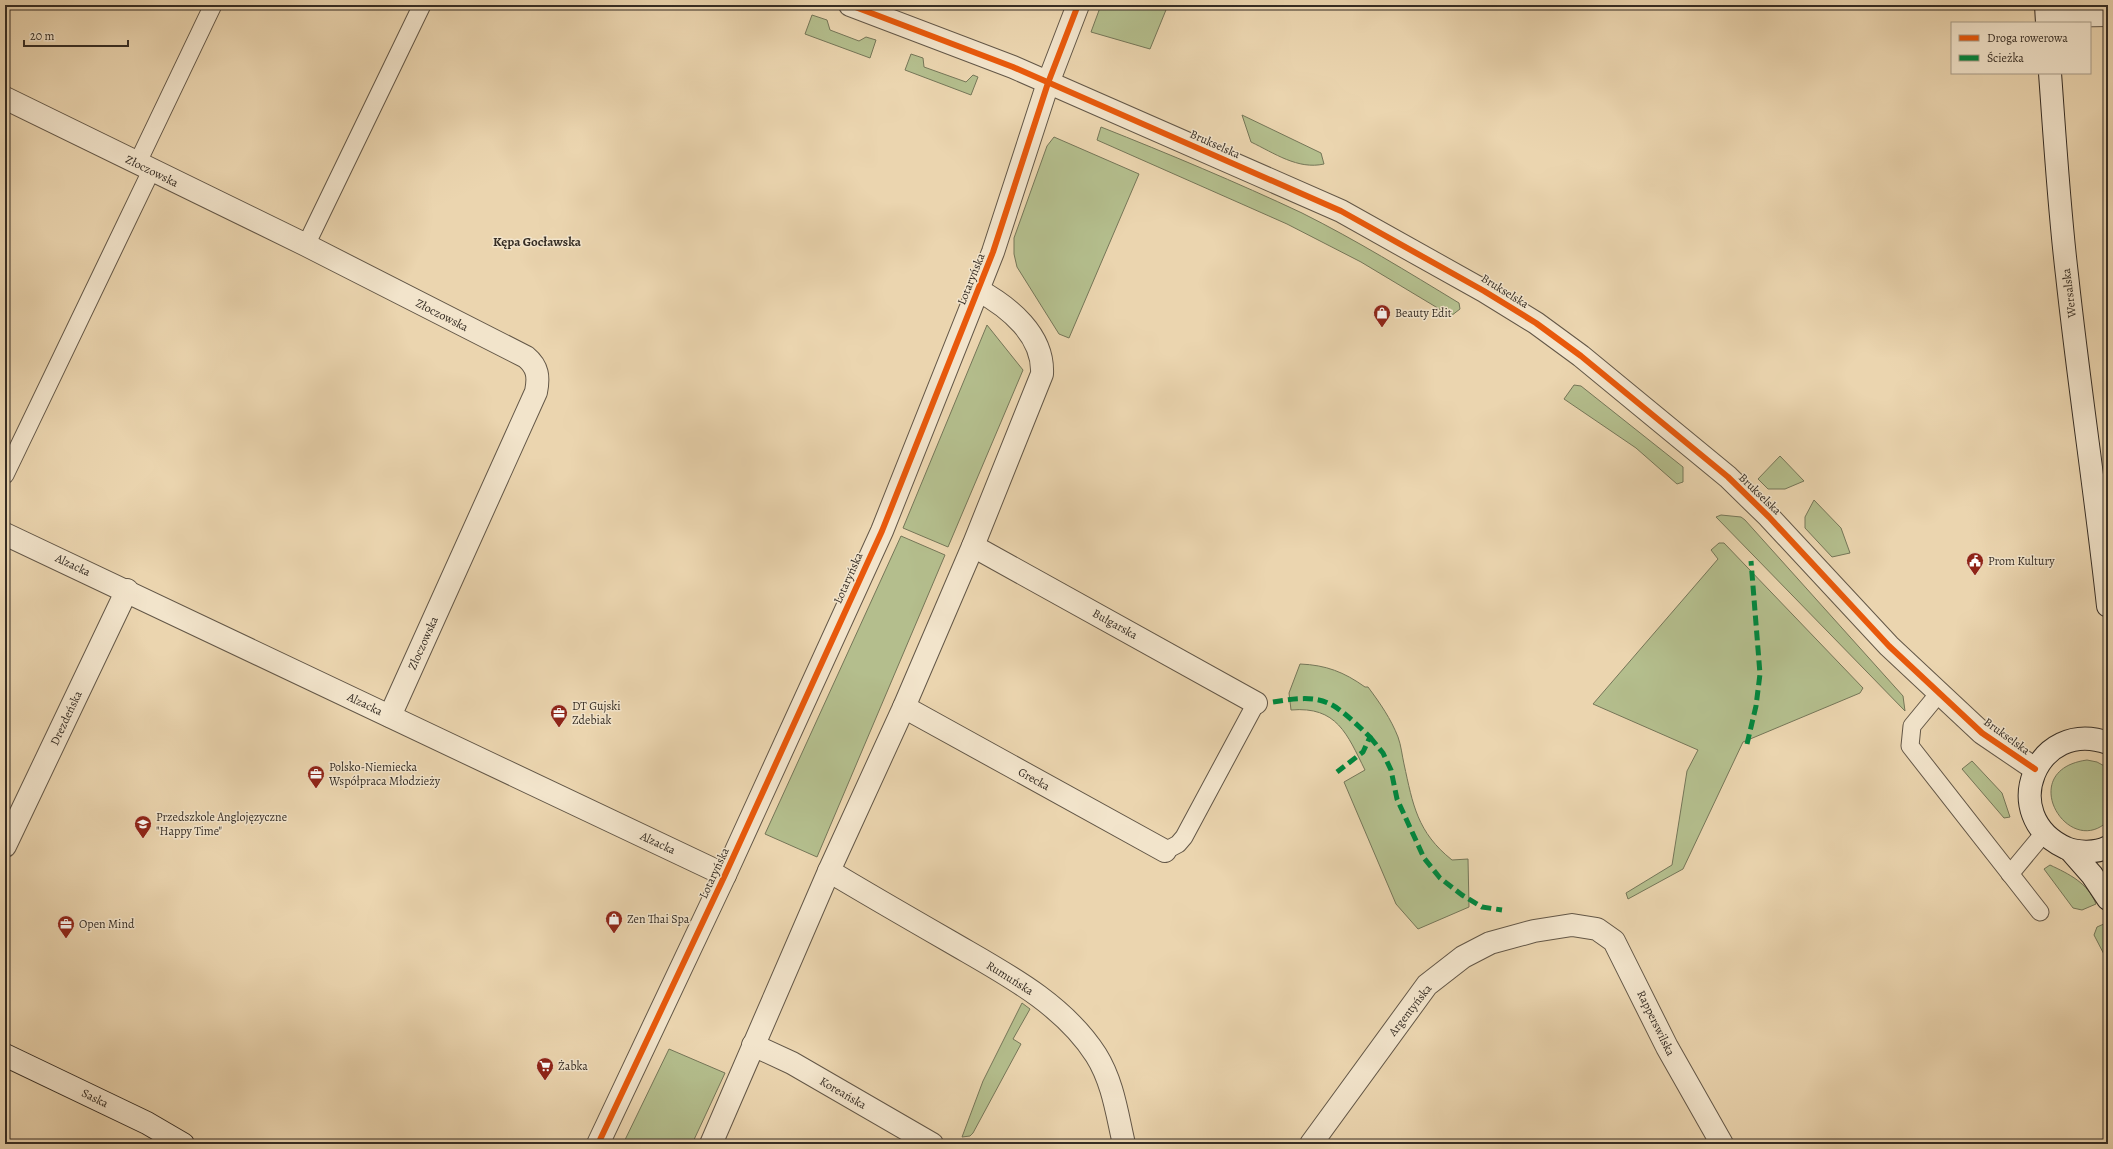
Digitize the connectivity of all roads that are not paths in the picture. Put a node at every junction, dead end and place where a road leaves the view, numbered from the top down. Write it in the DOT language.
graph roads {
  1 [pos="213,5"];
  2 [pos="422,5"];
  3 [pos="850,5"];
  4 [pos="1078,5"];
  5 [pos="2047,15"];
  6 [pos="2108,15"];
  7 [pos="2050,74"];
  8 [pos="1048,83"];
  9 [pos="5,98"];
  10 [pos="144,167"];
  11 [pos="306,245"];
  12 [pos="978,290"];
  13 [pos="5,475"];
  14 [pos="2103,512"];
  15 [pos="5,534"];
  16 [pos="973,546"];
  17 [pos="127,590"];
  18 [pos="2108,606"];
  19 [pos="1940,692"];
  20 [pos="1256,703"];
  21 [pos="904,707"];
  22 [pos="390,716"];
  23 [pos="2108,743"];
  24 [pos="2035,769"];
  25 [pos="2044,833"];
  26 [pos="5,846"];
  27 [pos="2108,847"];
  28 [pos="2070,850"];
  29 [pos="1165,851"];
  30 [pos="829,871"];
  31 [pos="2010,874"];
  32 [pos="725,875"];
  33 [pos="2108,899"];
  34 [pos="2040,912"];
  35 [pos="1572,925"];
  36 [pos="753,1045"];
  37 [pos="5,1055"];
  38 [pos="183,1144"];
  39 [pos="598,1144"];
  40 [pos="711,1144"];
  41 [pos="932,1144"];
  42 [pos="1124,1144"];
  43 [pos="1311,1144"];
  44 [pos="1722,1144"];
  1 -- 10 [label="lane"];
  2 -- 11 [label="lane"];
  3 -- 8 [label="street, Brukselska"];
  4 -- 8 [label="street, Lotaryńska"];
  5 -- 6 [label="street"];
  7 -- 14 [label="street, Wersalska"];
  8 -- 12 [label="street, Lotaryńska"];
  8 -- 19 [label="street, Brukselska"];
  9 -- 10 [label="street, Złoczowska"];
  10 -- 11 [label="street, Złoczowska"];
  10 -- 13 [label="lane"];
  11 -- 22 [label="street, Złoczowska"];
  12 -- 16 [label="street"];
  12 -- 32 [label="street, Lotaryńska"];
  14 -- 18 [label="street, Wersalska"];
  15 -- 17 [label="street, Alzacka"];
  16 -- 20 [label="street, Bułgarska"];
  16 -- 21 [label="street"];
  17 -- 22 [label="street, Alzacka"];
  17 -- 26 [label="street, Drezdeńska"];
  19 -- 24 [label="street, Brukselska"];
  19 -- 31 [label="lane"];
  20 -- 29 [label="lane"];
  21 -- 29 [label="street, Grecka"];
  21 -- 30 [label="street"];
  22 -- 32 [label="street, Alzacka"];
  23 -- 24 [label="street"];
  24 -- 25 [label="street"];
  25 -- 28 [label="street"];
  25 -- 31 [label="lane"];
  27 -- 28 [label="street"];
  28 -- 33 [label="street"];
  30 -- 36 [label="street"];
  30 -- 42 [label="street, Rumuńska"];
  31 -- 34 [label="lane"];
  32 -- 39 [label="street, Lotaryńska"];
  35 -- 43 [label="street, Argentyńska"];
  35 -- 44 [label="street, Rapperswilska"];
  36 -- 40 [label="street"];
  36 -- 41 [label="street, Koreańska"];
  37 -- 38 [label="street, Saska"];
}
